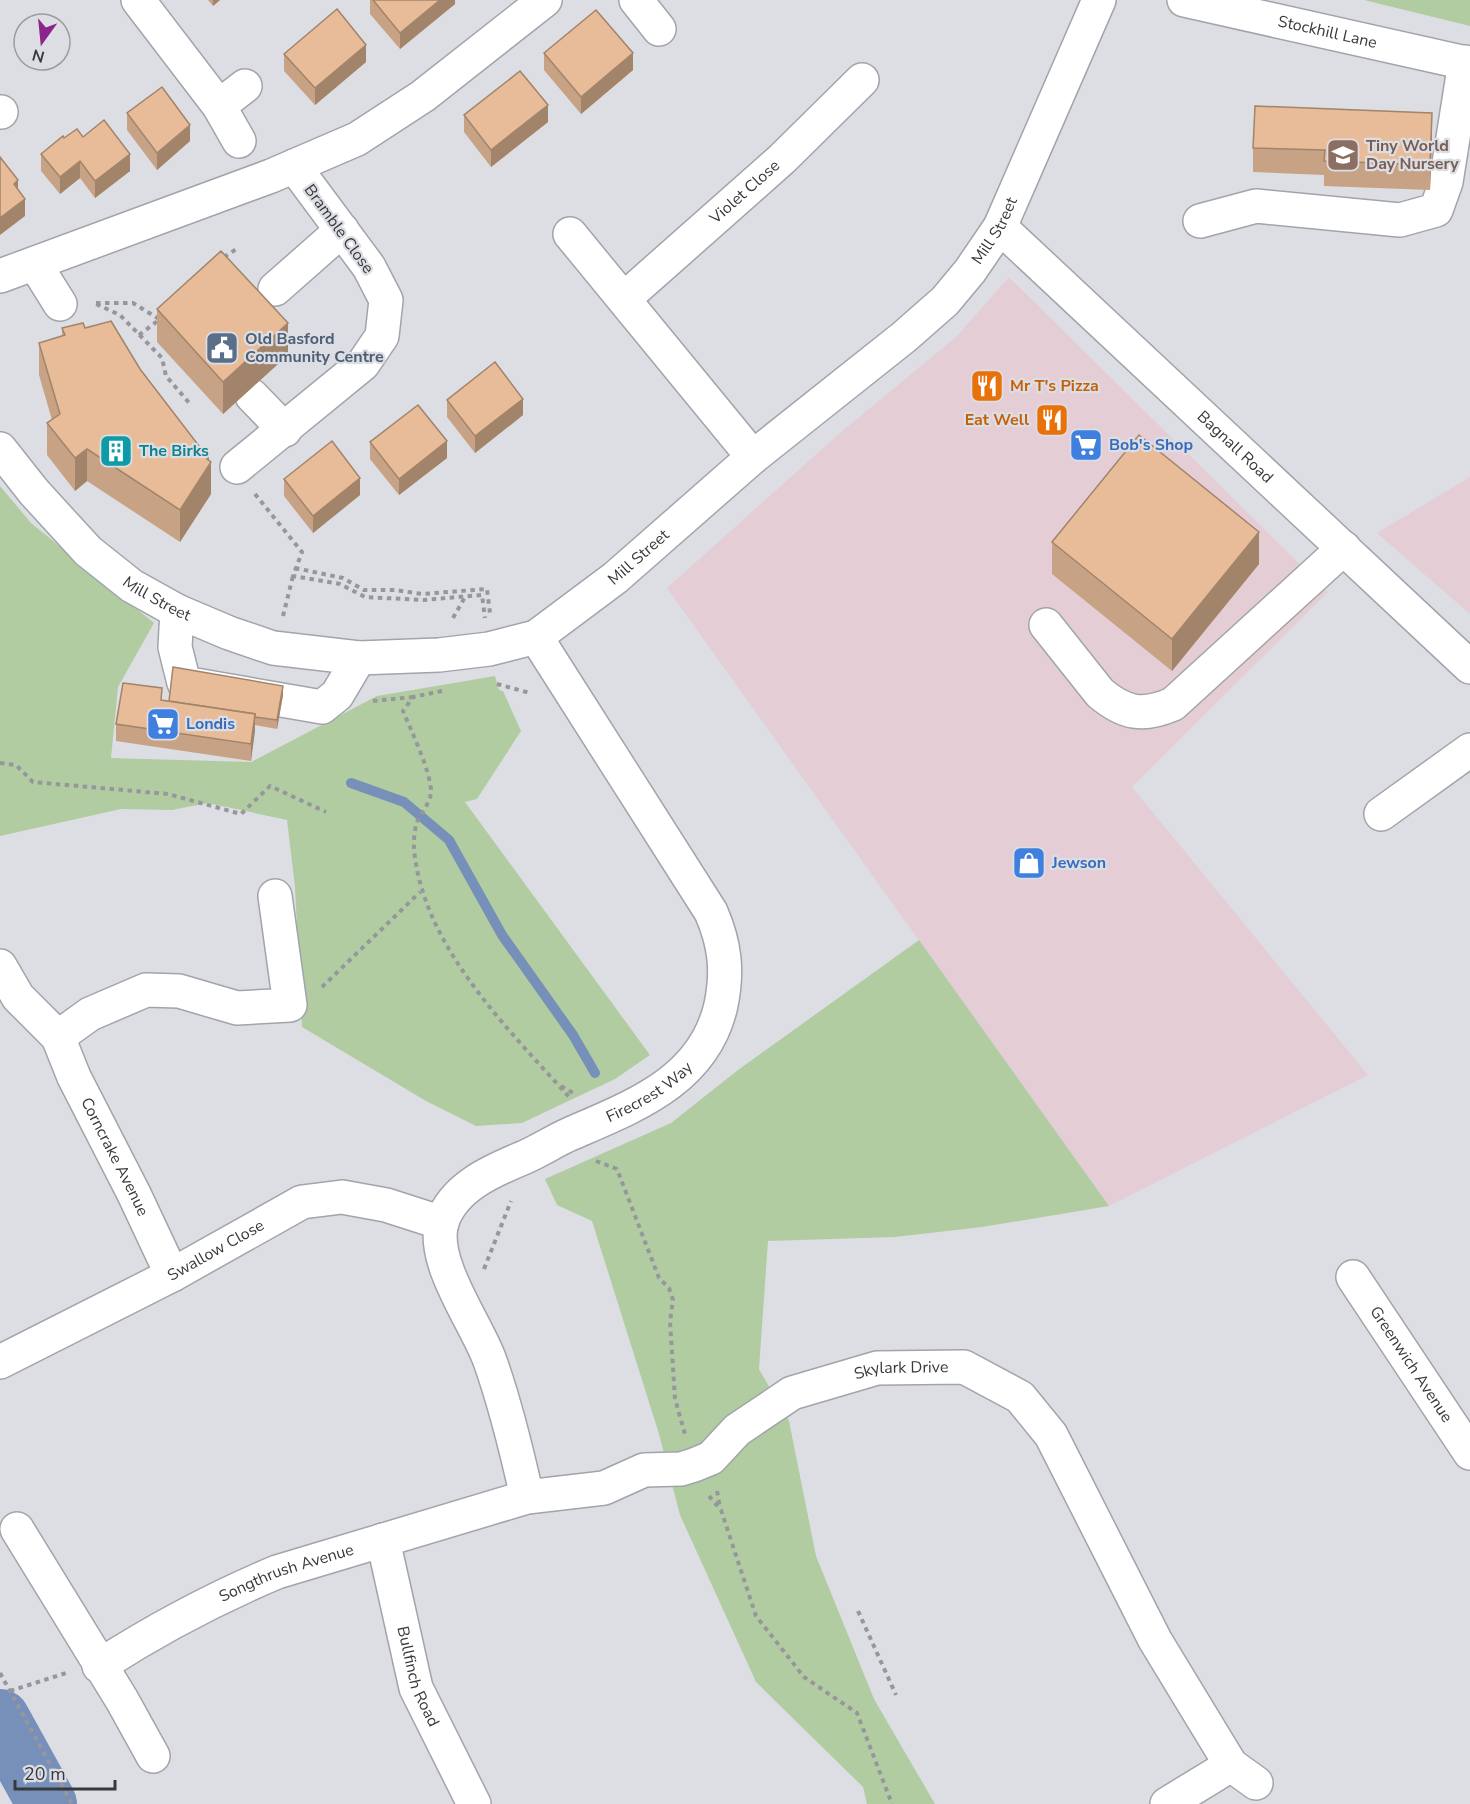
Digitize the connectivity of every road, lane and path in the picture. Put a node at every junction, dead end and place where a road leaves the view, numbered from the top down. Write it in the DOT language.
graph roads {
  1 [pos="138,0"];
  2 [pos="545,0"];
  3 [pos="636,0"];
  4 [pos="1099,0"];
  5 [pos="1184,0"];
  6 [pos="659,29"];
  7 [pos="1468,63"];
  8 [pos="862,80"];
  9 [pos="245,86"];
  10 [pos="219,106"];
  11 [pos="239,141"];
  12 [pos="294,166"];
  13 [pos="1200,221"];
  14 [pos="1000,227"];
  15 [pos="342,230"];
  16 [pos="570,234"];
  17 [pos="238,248"];
  18 [pos="222,258"];
  19 [pos="35,264"];
  20 [pos="0,276"];
  21 [pos="275,289"];
  22 [pos="625,298"];
  23 [pos="60,304"];
  24 [pos="168,312"];
  25 [pos="159,319"];
  26 [pos="139,335"];
  27 [pos="252,396"];
  28 [pos="191,405"];
  29 [pos="285,430"];
  30 [pos="0,449"];
  31 [pos="753,457"];
  32 [pos="247,460"];
  33 [pos="1344,548"];
  34 [pos="295,568"];
  35 [pos="293,576"];
  36 [pos="177,611"];
  37 [pos="1046,624"];
  38 [pos="490,634"];
  39 [pos="536,637"];
  40 [pos="273,648"];
  41 [pos="358,658"];
  42 [pos="1470,667"];
  43 [pos="448,690"];
  44 [pos="1470,750"];
  45 [pos="0,764"];
  46 [pos="326,812"];
  47 [pos="1381,814"];
  48 [pos="416,824"];
  49 [pos="421,892"];
  50 [pos="275,896"];
  51 [pos="0,966"];
  52 [pos="290,1005"];
  53 [pos="58,1037"];
  54 [pos="533,1154"];
  55 [pos="442,1223"];
  56 [pos="172,1275"];
  57 [pos="1353,1277"];
  58 [pos="469,1315"];
  59 [pos="0,1362"];
  60 [pos="1470,1453"];
  61 [pos="708,1494"];
  62 [pos="527,1497"];
  63 [pos="17,1529"];
  64 [pos="383,1540"];
  65 [pos="858,1611"];
  66 [pos="99,1666"];
  67 [pos="0,1673"];
  68 [pos="10,1691"];
  69 [pos="896,1695"];
  70 [pos="153,1756"];
  71 [pos="72,1804"];
  72 [pos="474,1804"];
  73 [pos="891,1804"];
  74 [pos="1167,1804"];
  1 -- 10 [label="street"];
  2 -- 12 [label="street, Bramble Close"];
  3 -- 6 [label="street"];
  4 -- 14 [label="street, Mill Street"];
  5 -- 7 [label="street, Stockhill Lane"];
  7 -- 13 [label="street"];
  8 -- 22 [label="street, Violet Close"];
  9 -- 10 [label="street"];
  10 -- 11 [label="street"];
  12 -- 15 [label="street, Bramble Close"];
  12 -- 19 [label="street, Bramble Close"];
  14 -- 31 [label="street, Mill Street"];
  14 -- 33 [label="street, Bagnall Road"];
  15 -- 21 [label="street"];
  15 -- 29 [label="street, Bramble Close"];
  16 -- 22 [label="street"];
  17 -- 18 [label="path"];
  19 -- 20 [label="street, Bramble Close"];
  19 -- 23 [label="street"];
  22 -- 31 [label="street"];
  24 -- 25 [label="path"];
  25 -- 26 [label="path"];
  25 -- 26 [label="path"];
  26 -- 28 [label="path"];
  27 -- 29 [label="street"];
  29 -- 32 [label="street, Bramble Close"];
  30 -- 36 [label="street, Mill Street"];
  31 -- 39 [label="street, Mill Street"];
  32 -- 34 [label="path"];
  33 -- 37 [label="street"];
  33 -- 42 [label="street, Bagnall Road"];
  34 -- 35 [label="path"];
  34 -- 38 [label="path"];
  35 -- 38 [label="path"];
  35 -- 40 [label="path"];
  36 -- 40 [label="street, Mill Street"];
  36 -- 41 [label="street"];
  38 -- 39 [label="street, Mill Street"];
  38 -- 41 [label="street, Mill Street"];
  39 -- 54 [label="street, Firecrest Way"];
  40 -- 41 [label="street, Mill Street"];
  43 -- 48 [label="path"];
  44 -- 47 [label="street"];
  45 -- 46 [label="path"];
  49 -- 52 [label="path"];
  50 -- 52 [label="street"];
  51 -- 53 [label="street, Corncrake Avenue"];
  52 -- 53 [label="street"];
  53 -- 56 [label="street, Corncrake Avenue"];
  54 -- 55 [label="street, Firecrest Way"];
  54 -- 58 [label="path"];
  55 -- 56 [label="street, Swallow Close"];
  55 -- 58 [label="street"];
  56 -- 59 [label="street, Swallow Close"];
  57 -- 60 [label="street, Greenwich Avenue"];
  58 -- 62 [label="street"];
  61 -- 73 [label="path"];
  62 -- 64 [label="street, Songthrush Avenue"];
  62 -- 74 [label="street, Skylark Drive"];
  63 -- 66 [label="street"];
  64 -- 66 [label="street, Songthrush Avenue"];
  64 -- 72 [label="street, Bullfinch Road"];
  65 -- 69 [label="path"];
  66 -- 68 [label="path"];
  66 -- 70 [label="street"];
  67 -- 68 [label="path"];
  68 -- 71 [label="path"];
}
